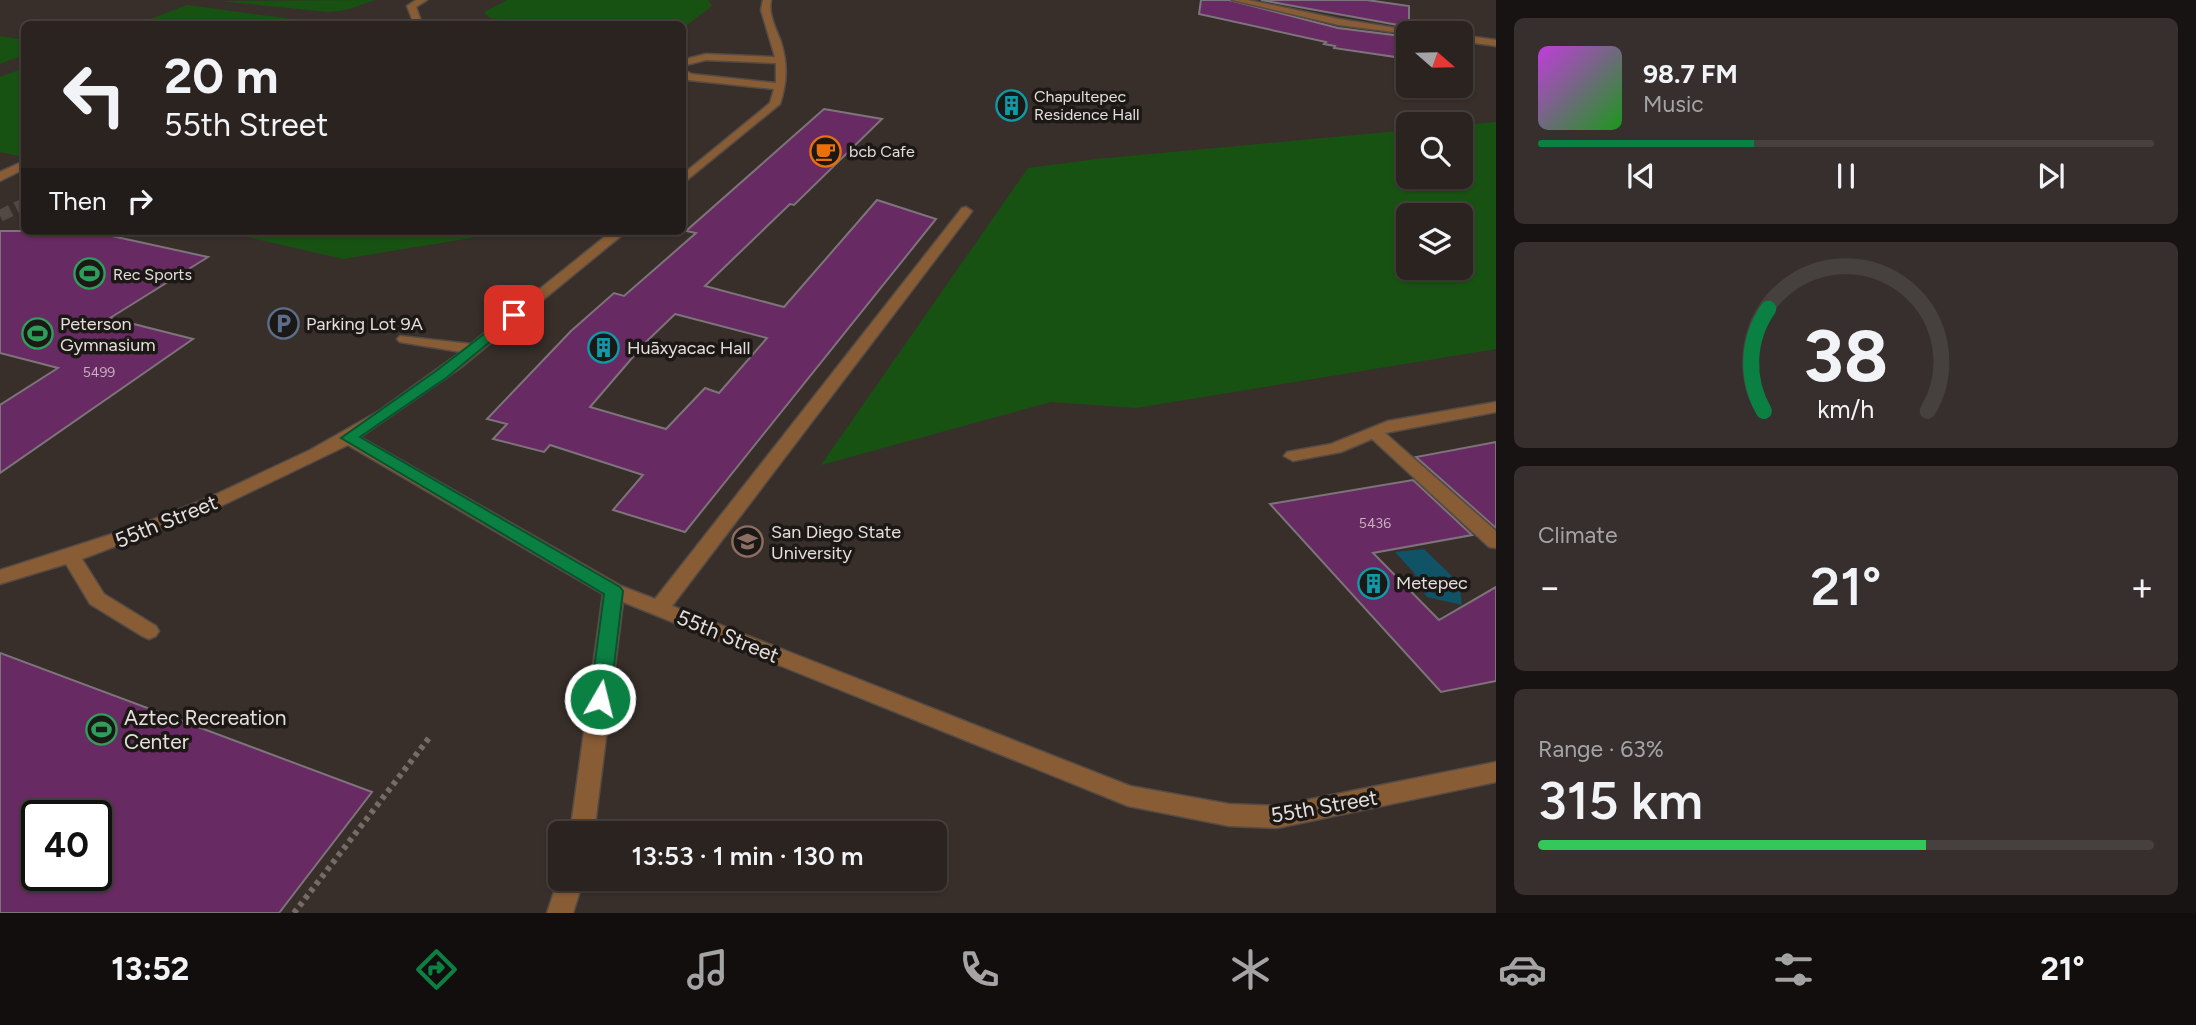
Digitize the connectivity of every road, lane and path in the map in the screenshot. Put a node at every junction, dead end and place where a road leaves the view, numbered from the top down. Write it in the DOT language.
graph roads {
  1 [pos="423,0"];
  2 [pos="767,0"];
  3 [pos="1236,0"];
  4 [pos="417,21"];
  5 [pos="1396,29"];
  6 [pos="1474,40"];
  7 [pos="1496,43"];
  8 [pos="782,61"];
  9 [pos="686,62"];
  10 [pos="686,75"];
  11 [pos="782,87"];
  12 [pos="21,166"];
  13 [pos="0,177"];
  14 [pos="686,178"];
  15 [pos="967,211"];
  16 [pos="615,235"];
  17 [pos="405,339"];
  18 [pos="472,349"];
  19 [pos="1496,407"];
  20 [pos="1374,432"];
  21 [pos="349,438"];
  22 [pos="1293,456"];
  23 [pos="1496,542"];
  24 [pos="71,557"];
  25 [pos="0,577"];
  26 [pos="614,591"];
  27 [pos="659,609"];
  28 [pos="149,631"];
  29 [pos="429,738"];
  30 [pos="1496,772"];
  31 [pos="584,821"];
  32 [pos="567,891"];
  33 [pos="294,913"];
  34 [pos="560,913"];
  1 -- 4 [label="street"];
  2 -- 8 [label="street"];
  3 -- 5 [label="street"];
  6 -- 7 [label="street"];
  8 -- 9 [label="street"];
  8 -- 11 [label="street"];
  10 -- 11 [label="street"];
  11 -- 14 [label="street"];
  12 -- 13 [label="street"];
  15 -- 27 [label="street"];
  16 -- 18 [label="street"];
  17 -- 18 [label="street"];
  18 -- 21 [label="street"];
  19 -- 20 [label="street"];
  20 -- 22 [label="street"];
  20 -- 23 [label="street"];
  21 -- 24 [label="street, 55th Street"];
  21 -- 26 [label="street, 55th Street"];
  24 -- 25 [label="street, 55th Street"];
  24 -- 28 [label="street"];
  26 -- 27 [label="street, 55th Street"];
  26 -- 31 [label="street"];
  27 -- 30 [label="street, 55th Street"];
  29 -- 33 [label="path"];
  32 -- 34 [label="street"];
}
